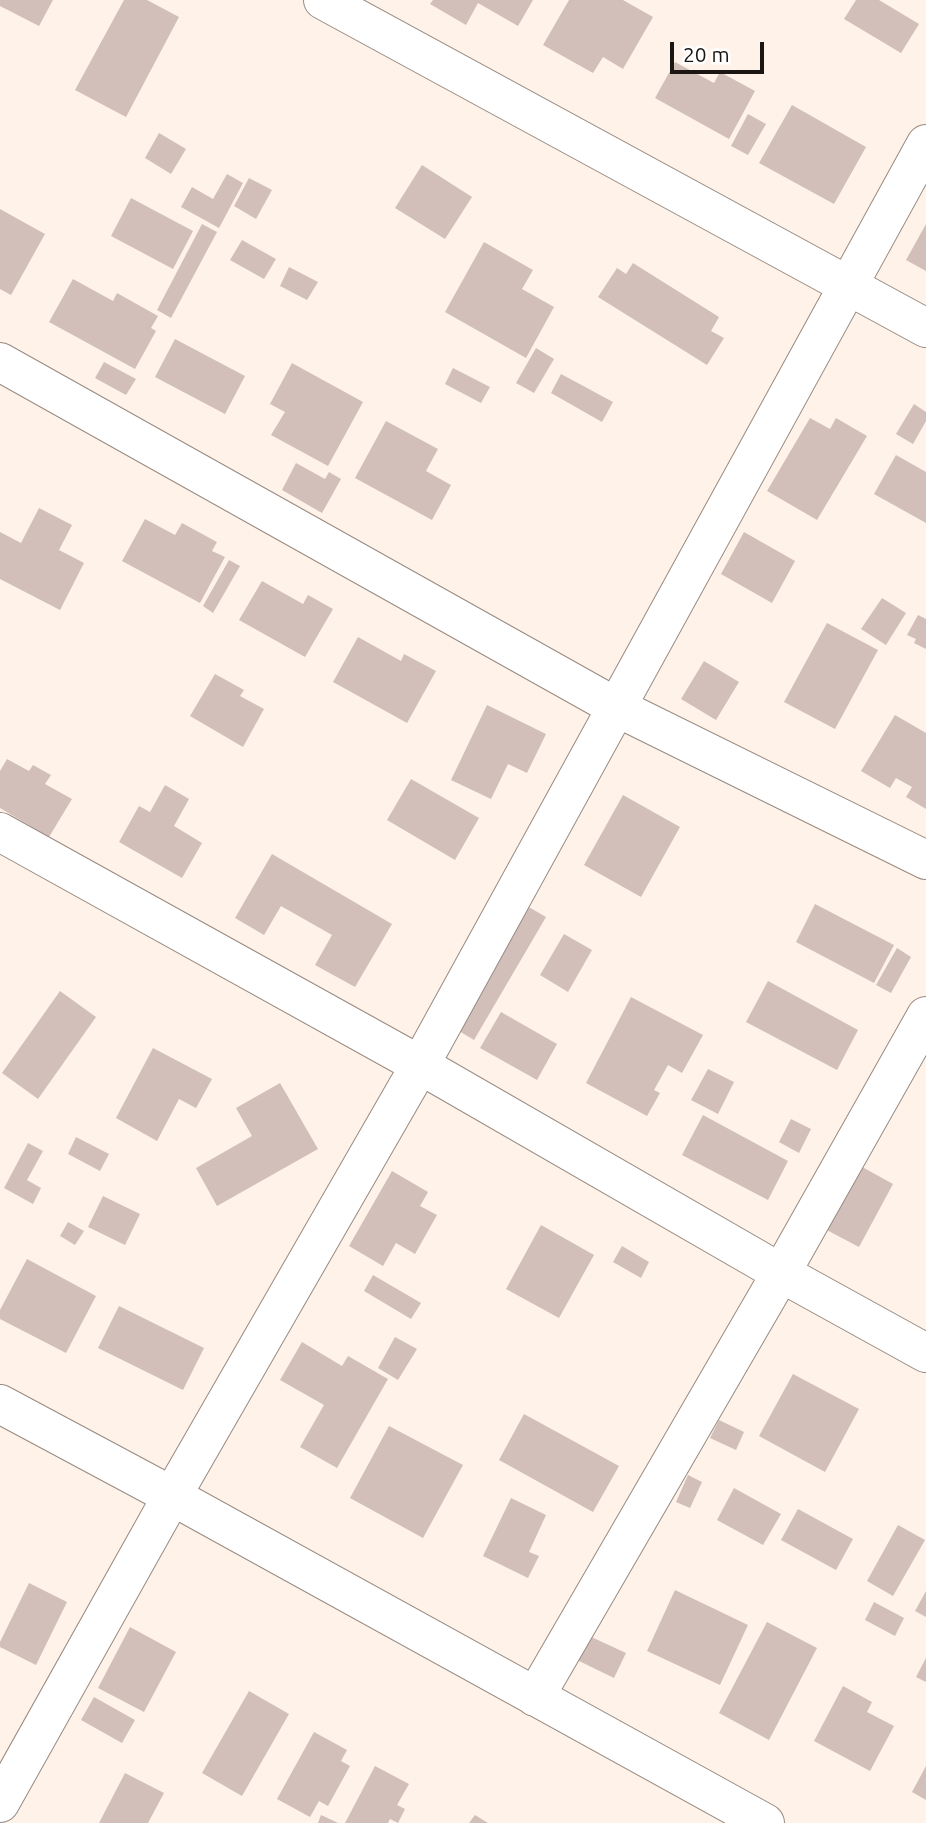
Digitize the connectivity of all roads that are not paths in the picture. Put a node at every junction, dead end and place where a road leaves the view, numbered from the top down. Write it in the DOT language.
graph roads {
  1 [pos="323,0"];
  2 [pos="926,144"];
  3 [pos="850,286"];
  4 [pos="926,328"];
  5 [pos="0,362"];
  6 [pos="616,707"];
  7 [pos="0,832"];
  8 [pos="926,860"];
  9 [pos="926,1016"];
  10 [pos="420,1065"];
  11 [pos="781,1273"];
  12 [pos="926,1353"];
  13 [pos="0,1404"];
  14 [pos="172,1496"];
  15 [pos="535,1697"];
  16 [pos="0,1803"];
  17 [pos="765,1823"];
  1 -- 3 [label="street"];
  2 -- 3 [label="street"];
  3 -- 4 [label="street"];
  3 -- 6 [label="street"];
  5 -- 6 [label="street"];
  6 -- 8 [label="street"];
  6 -- 10 [label="street"];
  7 -- 10 [label="street"];
  9 -- 11 [label="street"];
  10 -- 11 [label="street"];
  10 -- 14 [label="street"];
  11 -- 12 [label="street"];
  11 -- 15 [label="street"];
  13 -- 14 [label="street"];
  14 -- 15 [label="street"];
  14 -- 16 [label="street"];
  15 -- 17 [label="street"];
}
